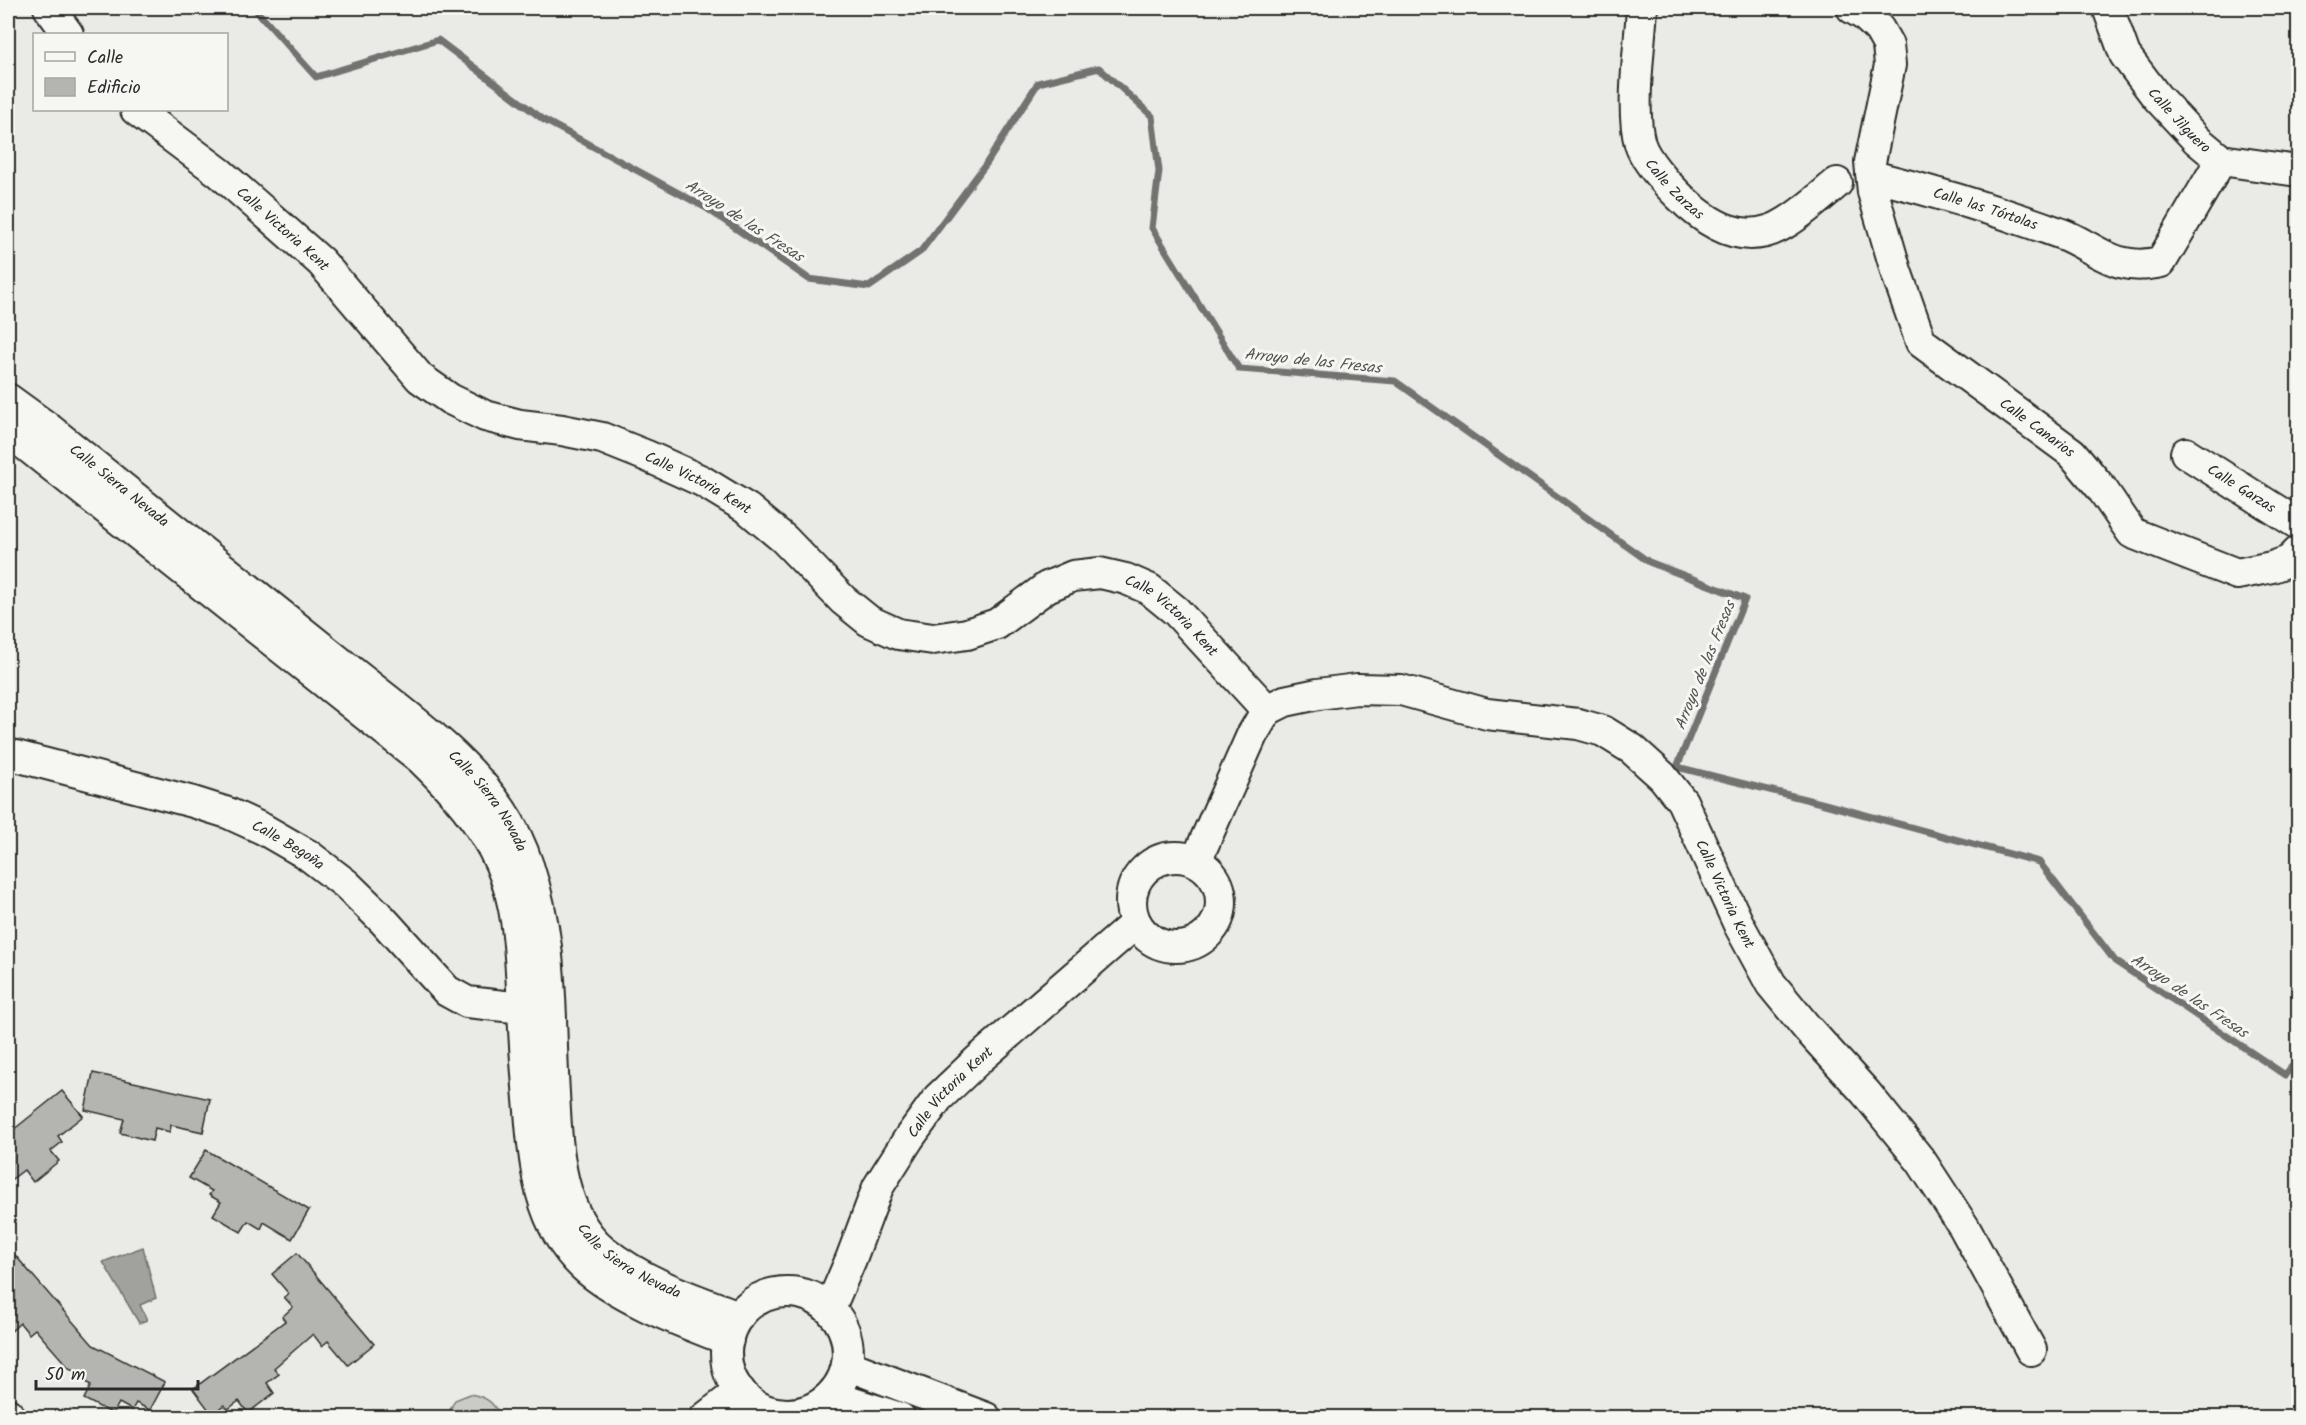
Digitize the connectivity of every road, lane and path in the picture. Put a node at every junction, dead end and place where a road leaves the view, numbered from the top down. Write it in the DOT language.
graph roads {
  1 [pos="50,8"];
  2 [pos="1642,8"];
  3 [pos="1852,8"];
  4 [pos="2108,8"];
  5 [pos="67,33"];
  6 [pos="137,111"];
  7 [pos="2221,160"];
  8 [pos="2298,171"];
  9 [pos="1871,172"];
  10 [pos="1837,183"];
  11 [pos="8,399"];
  12 [pos="8,431"];
  13 [pos="2186,453"];
  14 [pos="2298,524"];
  15 [pos="2298,552"];
  16 [pos="1267,710"];
  17 [pos="8,754"];
  18 [pos="1196,861"];
  19 [pos="1136,923"];
  20 [pos="523,1008"];
  21 [pos="830,1308"];
  22 [pos="734,1328"];
  23 [pos="2031,1350"];
  24 [pos="847,1365"];
  25 [pos="740,1391"];
  26 [pos="831,1396"];
  27 [pos="8,1414"];
  28 [pos="10,1418"];
  29 [pos="705,1418"];
  30 [pos="900,1418"];
  31 [pos="986,1418"];
  1 -- 5 [label="street"];
  2 -- 10 [label="street, Calle Zarzas"];
  3 -- 9 [label="street"];
  4 -- 7 [label="street, Calle Jilguero"];
  6 -- 16 [label="street, Calle Victoria Kent"];
  7 -- 8 [label="street, Calle Jilguero"];
  7 -- 9 [label="street, Calle las Tórtolas"];
  9 -- 15 [label="street, Calle Canarios"];
  11 -- 22 [label="street, Calle Sierra Nevada"];
  12 -- 20 [label="street, Calle Sierra Nevada"];
  13 -- 14 [label="street, Calle Garzas"];
  16 -- 18 [label="street"];
  16 -- 23 [label="street, Calle Victoria Kent"];
  17 -- 20 [label="street, Calle Begoña"];
  18 -- 19 [label="street"];
  18 -- 19 [label="street"];
  19 -- 21 [label="street, Calle Victoria Kent"];
  20 -- 22 [label="street, Calle Sierra Nevada"];
  21 -- 22 [label="street"];
  21 -- 24 [label="street"];
  22 -- 25 [label="street"];
  24 -- 26 [label="street"];
  24 -- 31 [label="street"];
  25 -- 26 [label="street"];
  25 -- 29 [label="street"];
  26 -- 30 [label="street"];
  27 -- 28 [label="street"];
}
